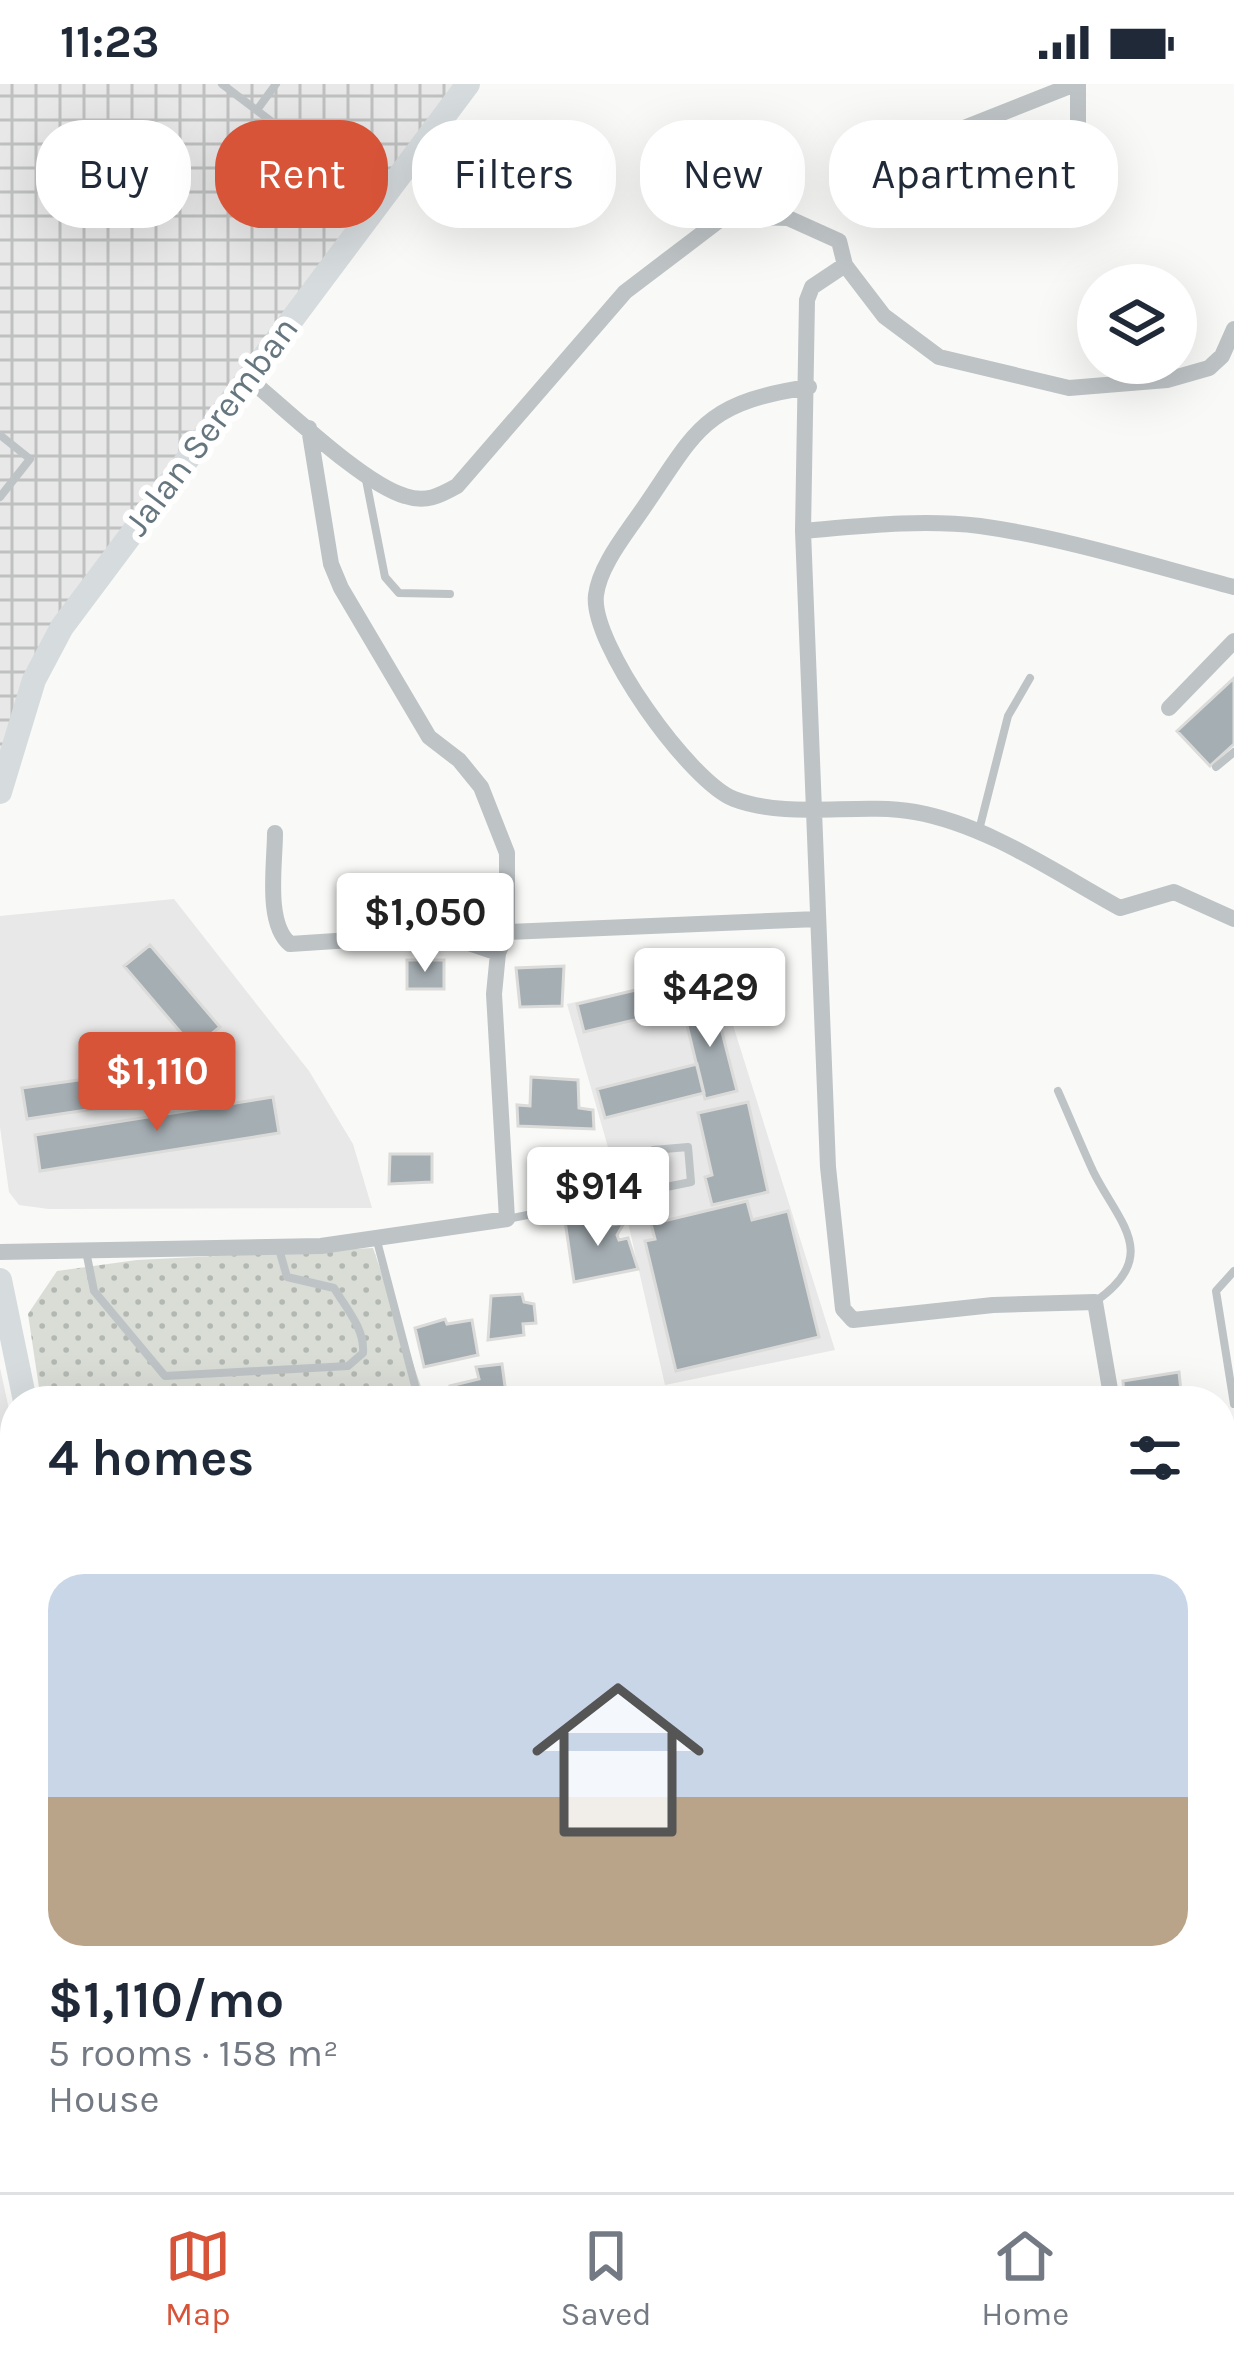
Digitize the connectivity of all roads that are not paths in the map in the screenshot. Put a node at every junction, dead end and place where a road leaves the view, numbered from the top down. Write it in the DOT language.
graph roads {
  1 [pos="222,84"];
  2 [pos="276,84"];
  3 [pos="468,84"];
  4 [pos="1076,84"];
  5 [pos="257,110"];
  6 [pos="270,120"];
  7 [pos="984,120"];
  8 [pos="1077,120"];
  9 [pos="388,190"];
  10 [pos="360,228"];
  11 [pos="845,265"];
  12 [pos="1234,329"];
  13 [pos="249,379"];
  14 [pos="809,386"];
  15 [pos="309,428"];
  16 [pos="0,435"];
  17 [pos="361,468"];
  18 [pos="0,497"];
  19 [pos="803,531"];
  20 [pos="1234,587"];
  21 [pos="450,594"];
  22 [pos="1234,641"];
  23 [pos="1030,678"];
  24 [pos="1168,708"];
  25 [pos="1234,752"];
  26 [pos="1216,767"];
  27 [pos="1,787"];
  28 [pos="818,809"];
  29 [pos="979,831"];
  30 [pos="275,833"];
  31 [pos="1234,919"];
  32 [pos="818,920"];
  33 [pos="507,932"];
  34 [pos="498,953"];
  35 [pos="1058,1091"];
  36 [pos="652,1190"];
  37 [pos="507,1219"];
  38 [pos="377,1241"];
  39 [pos="278,1248"];
  40 [pos="86,1251"];
  41 [pos="0,1252"];
  42 [pos="1234,1271"];
  43 [pos="0,1280"];
  44 [pos="1095,1302"];
  45 [pos="1230,1358"];
  46 [pos="22,1386"];
  47 [pos="415,1386"];
  48 [pos="1109,1386"];
  1 -- 5 [label="lane"];
  2 -- 5 [label="lane"];
  3 -- 9 [label="main road, Jalan Seremban"];
  4 -- 7 [label="street"];
  4 -- 8 [label="street"];
  5 -- 6 [label="lane"];
  10 -- 13 [label="main road, Jalan Seremban"];
  11 -- 12 [label="street"];
  11 -- 14 [label="street"];
  11 -- 17 [label="street"];
  13 -- 15 [label="street"];
  13 -- 27 [label="main road, Jalan Seremban"];
  14 -- 19 [label="street"];
  14 -- 28 [label="street"];
  15 -- 17 [label="street"];
  15 -- 33 [label="street"];
  16 -- 18 [label="lane"];
  17 -- 21 [label="lane"];
  19 -- 20 [label="street"];
  19 -- 28 [label="street"];
  22 -- 24 [label="street"];
  23 -- 29 [label="lane"];
  25 -- 26 [label="lane"];
  28 -- 29 [label="street"];
  28 -- 32 [label="street"];
  29 -- 31 [label="street"];
  30 -- 34 [label="street"];
  32 -- 33 [label="street"];
  32 -- 44 [label="street"];
  33 -- 34 [label="street"];
  34 -- 37 [label="street"];
  35 -- 44 [label="lane"];
  36 -- 36 [label="lane"];
  36 -- 37 [label="lane"];
  37 -- 38 [label="street"];
  38 -- 39 [label="street"];
  38 -- 47 [label="lane"];
  39 -- 40 [label="street"];
  39 -- 40 [label="lane"];
  40 -- 41 [label="street"];
  42 -- 45 [label="lane"];
  43 -- 46 [label="main road"];
  44 -- 48 [label="street"];
}
